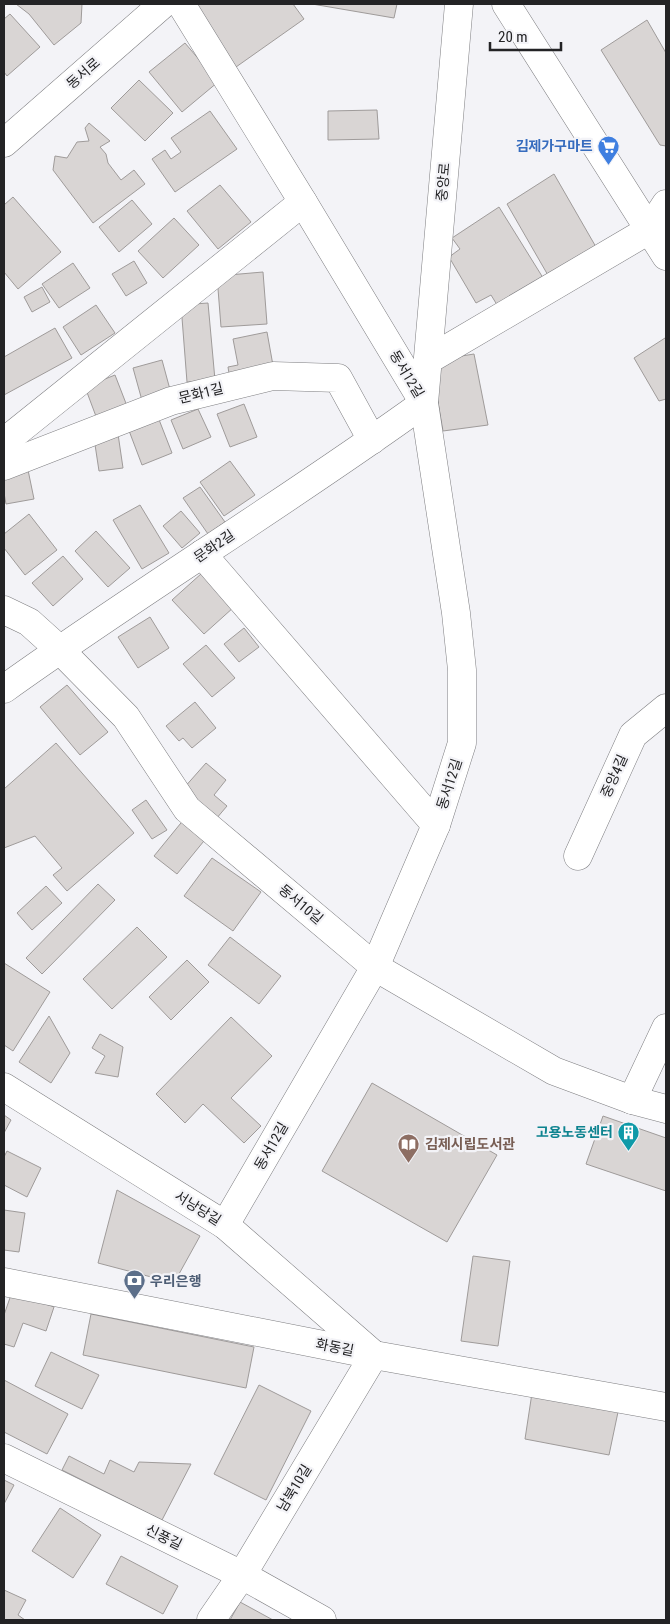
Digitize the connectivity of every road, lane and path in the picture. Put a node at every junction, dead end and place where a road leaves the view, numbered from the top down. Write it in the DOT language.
graph roads {
  1 [pos="163,4"];
  2 [pos="181,4"];
  3 [pos="459,4"];
  4 [pos="506,4"];
  5 [pos="4,143"];
  6 [pos="303,202"];
  7 [pos="666,204"];
  8 [pos="650,230"];
  9 [pos="666,256"];
  10 [pos="428,360"];
  11 [pos="424,403"];
  12 [pos="372,440"];
  13 [pos="4,442"];
  14 [pos="4,466"];
  15 [pos="202,554"];
  16 [pos="4,610"];
  17 [pos="59,649"];
  18 [pos="4,689"];
  19 [pos="666,708"];
  20 [pos="436,825"];
  21 [pos="578,856"];
  22 [pos="375,967"];
  23 [pos="666,1028"];
  24 [pos="4,1087"];
  25 [pos="632,1100"];
  26 [pos="666,1109"];
  27 [pos="225,1225"];
  28 [pos="4,1282"];
  29 [pos="374,1355"];
  30 [pos="666,1407"];
  31 [pos="4,1458"];
  32 [pos="242,1575"];
  33 [pos="211,1620"];
  34 [pos="322,1620"];
  1 -- 5 [label="street, 동서로"];
  2 -- 6 [label="street, 동서12길"];
  3 -- 10 [label="street, 중앙로"];
  4 -- 8 [label="street"];
  6 -- 11 [label="street, 동서12길"];
  6 -- 13 [label="street"];
  7 -- 8 [label="street"];
  8 -- 9 [label="street"];
  8 -- 10 [label="street"];
  10 -- 11 [label="street, 중앙로"];
  11 -- 12 [label="street, 문화2길"];
  11 -- 20 [label="street, 동서12길"];
  12 -- 14 [label="street, 문화1길"];
  12 -- 15 [label="street, 문화2길"];
  15 -- 17 [label="street, 문화2길"];
  15 -- 20 [label="street, 동서12길"];
  16 -- 17 [label="street, 동서10길"];
  17 -- 18 [label="street, 문화2길"];
  17 -- 22 [label="street, 동서10길"];
  19 -- 21 [label="street, 중앙4길"];
  20 -- 22 [label="street, 동서12길"];
  22 -- 25 [label="street, 동서10길"];
  22 -- 27 [label="street, 동서12길"];
  23 -- 25 [label="street"];
  24 -- 27 [label="street, 서낭당길"];
  25 -- 26 [label="street, 동서10길"];
  27 -- 29 [label="street, 서낭당길"];
  28 -- 29 [label="street, 화동길"];
  29 -- 30 [label="street, 화동길"];
  29 -- 32 [label="street, 남북10길"];
  31 -- 32 [label="street, 신풍길"];
  32 -- 33 [label="street, 남북10길"];
  32 -- 34 [label="street, 신풍길"];
}
